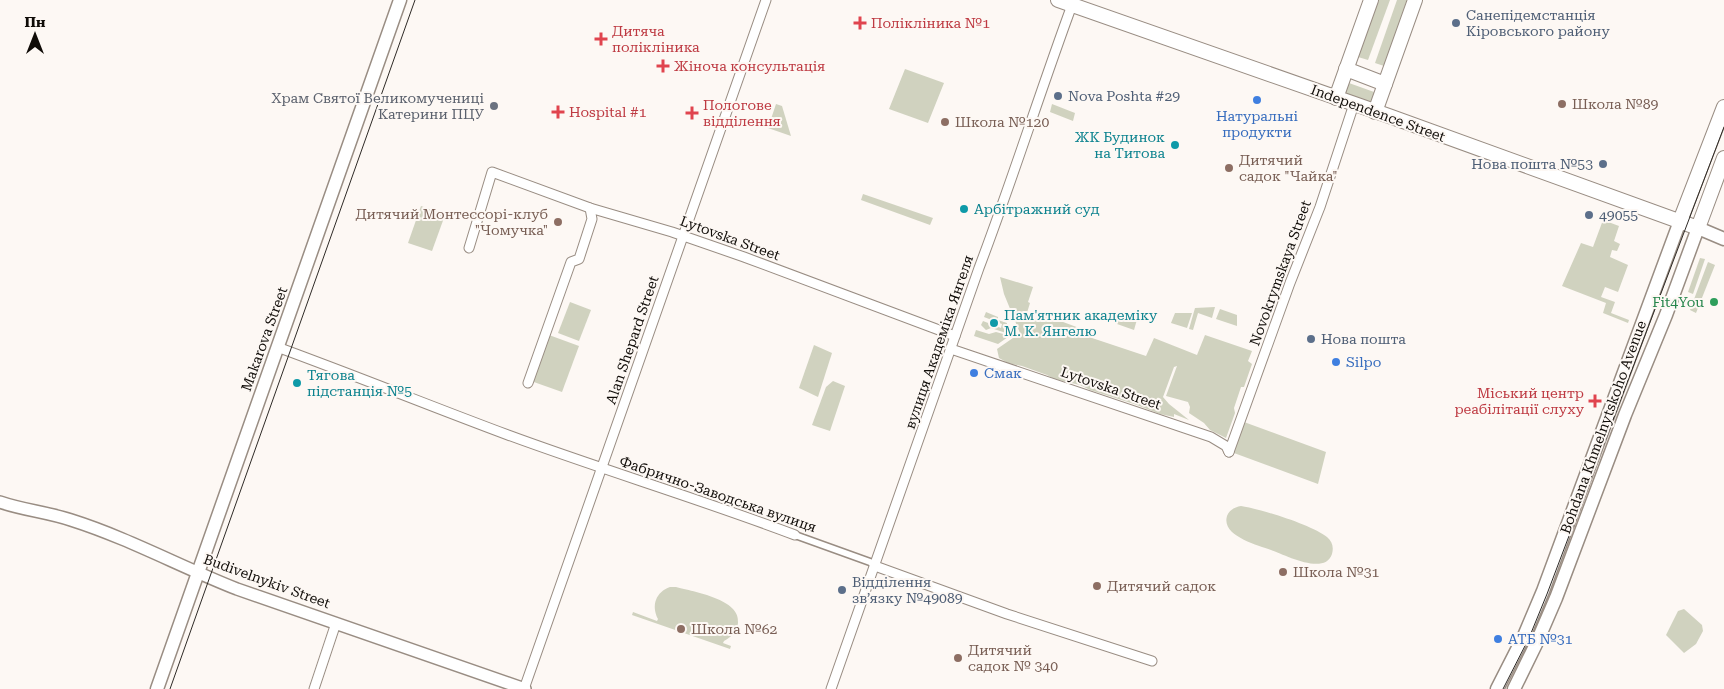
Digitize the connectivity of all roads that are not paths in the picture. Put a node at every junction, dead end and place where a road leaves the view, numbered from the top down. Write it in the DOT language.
graph roads {
  1 [pos="400,0"];
  2 [pos="766,0"];
  3 [pos="1058,0"];
  4 [pos="1371,0"];
  5 [pos="1415,0"];
  6 [pos="1072,5"];
  7 [pos="1346,69"];
  8 [pos="1385,84"];
  9 [pos="1336,98"];
  10 [pos="1354,104"];
  11 [pos="1724,107"];
  12 [pos="1376,112"];
  13 [pos="1724,158"];
  14 [pos="590,208"];
  15 [pos="1680,221"];
  16 [pos="1698,228"];
  17 [pos="683,236"];
  18 [pos="1724,239"];
  19 [pos="469,248"];
  20 [pos="956,336"];
  21 [pos="277,347"];
  22 [pos="951,349"];
  23 [pos="528,383"];
  24 [pos="1229,452"];
  25 [pos="602,467"];
  26 [pos="0,502"];
  27 [pos="795,535"];
  28 [pos="876,566"];
  29 [pos="198,572"];
  30 [pos="336,623"];
  31 [pos="1152,661"];
  32 [pos="157,689"];
  33 [pos="314,689"];
  34 [pos="524,689"];
  35 [pos="831,689"];
  36 [pos="1497,689"];
  37 [pos="1514,689"];
  1 -- 21 [label="main road, Makarova Street"];
  2 -- 17 [label="street, Alan Shepard Street"];
  3 -- 6 [label="main road, Independence Street"];
  4 -- 7 [label="main road"];
  5 -- 8 [label="main road"];
  6 -- 9 [label="main road, Independence Street"];
  6 -- 20 [label="street, вулиця Академіка Янгеля"];
  7 -- 8 [label="main road"];
  7 -- 9 [label="main road"];
  8 -- 12 [label="main road"];
  9 -- 10 [label="main road, Independence Street"];
  10 -- 12 [label="main road, Independence Street"];
  10 -- 24 [label="street, Novokrymskaya Street"];
  11 -- 15 [label="main road, Bohdana Khmelnytskoho Avenue"];
  12 -- 15 [label="main road, Independence Street"];
  13 -- 16 [label="main road, Bohdana Khmelnytskoho Avenue"];
  14 -- 17 [label="street, Lytovska Street"];
  14 -- 19 [label="street, Lytovska Street"];
  14 -- 23 [label="street"];
  15 -- 16 [label="main road, Independence Street"];
  15 -- 36 [label="main road, Bohdana Khmelnytskoho Avenue"];
  16 -- 18 [label="main road"];
  16 -- 37 [label="main road, Bohdana Khmelnytskoho Avenue"];
  17 -- 20 [label="street, Lytovska Street"];
  17 -- 25 [label="street, Alan Shepard Street"];
  20 -- 22 [label="street, вулиця Академіка Янгеля"];
  21 -- 25 [label="street, Фабрично-Заводська вулиця"];
  21 -- 29 [label="main road, Makarova Street"];
  22 -- 24 [label="street, Lytovska Street"];
  22 -- 28 [label="street, вулиця Академіка Янгеля"];
  25 -- 27 [label="street, Фабрично-Заводська вулиця"];
  25 -- 34 [label="street, Alan Shepard Street"];
  26 -- 29 [label="street, Budivelnykiv Street"];
  27 -- 28 [label="street, Фабрично-Заводська вулиця"];
  28 -- 31 [label="street, Фабрично-Заводська вулиця"];
  28 -- 35 [label="street, вулиця Академіка Янгеля"];
  29 -- 30 [label="street, Budivelnykiv Street"];
  29 -- 32 [label="main road, Makarova Street"];
  30 -- 33 [label="street"];
  30 -- 34 [label="street, Budivelnykiv Street"];
}
